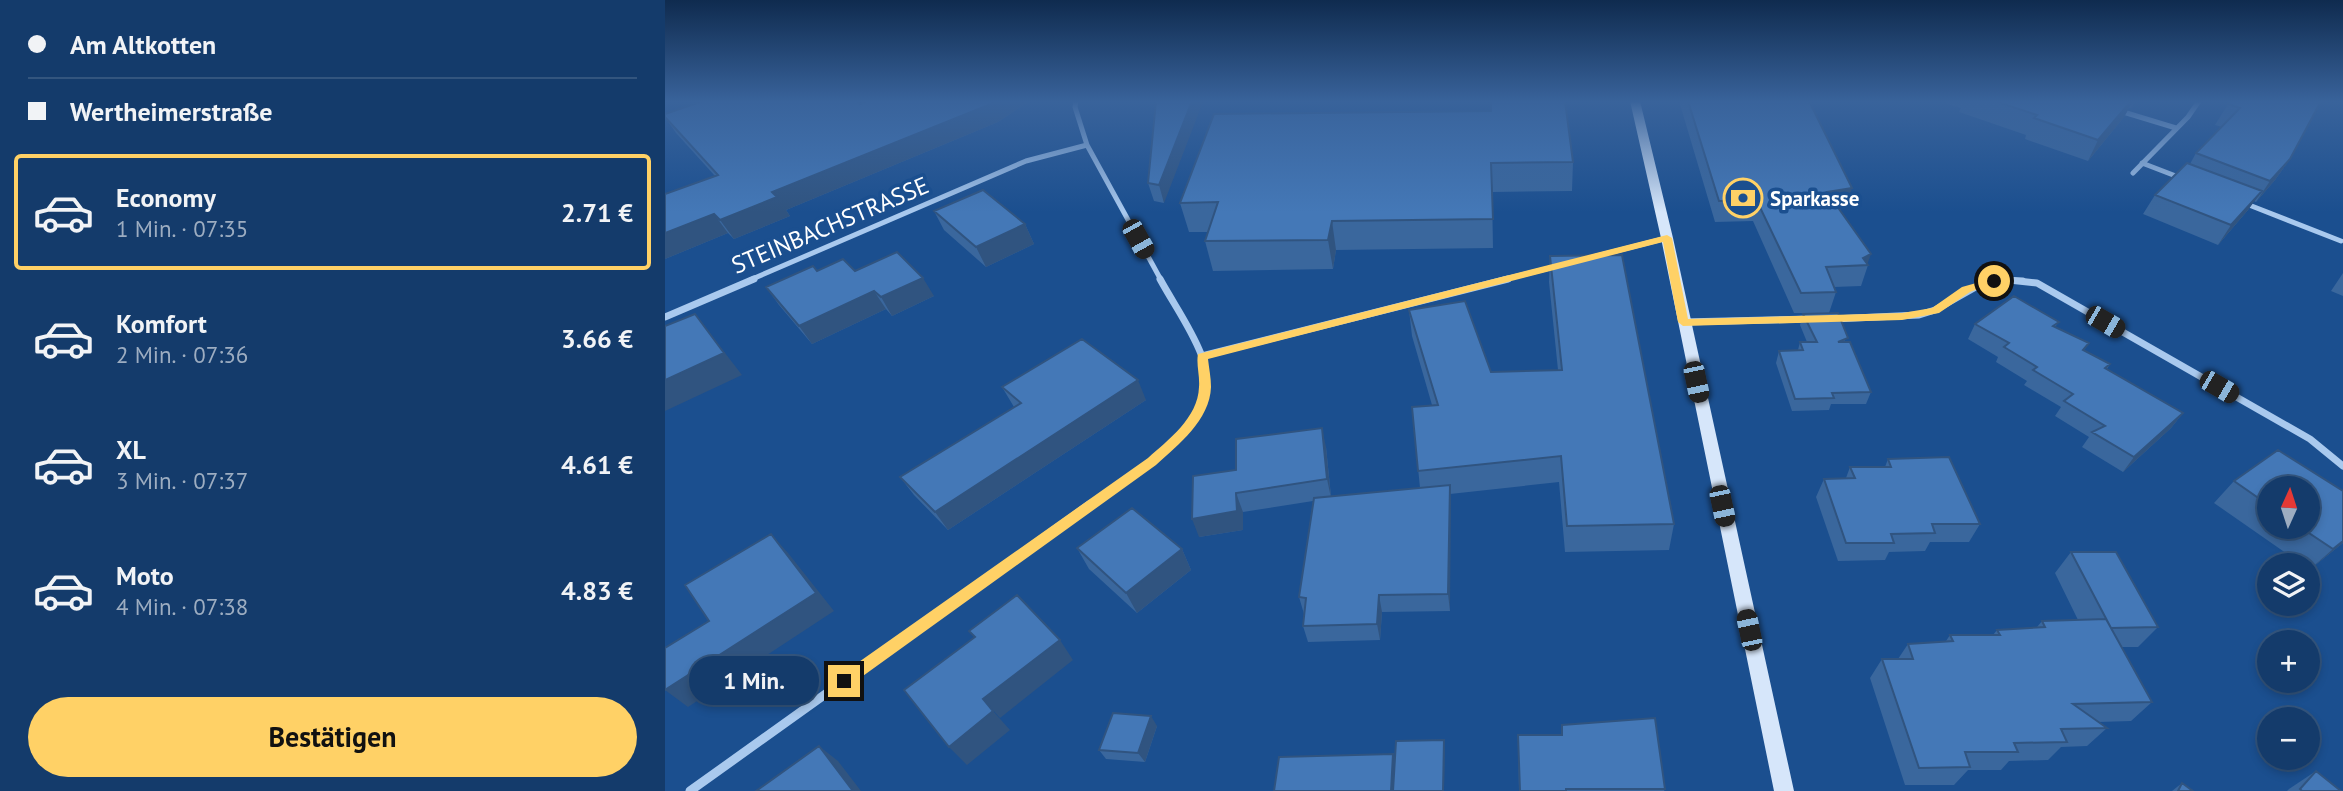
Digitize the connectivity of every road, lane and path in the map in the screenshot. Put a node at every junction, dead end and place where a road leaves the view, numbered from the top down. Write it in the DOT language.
graph roads {
  1 [pos="1085,138"];
  2 [pos="1644,138"];
  3 [pos="2166,138"];
  4 [pos="1087,145"];
  5 [pos="2142,163"];
  6 [pos="2133,173"];
  7 [pos="2192,183"];
  8 [pos="2241,202"];
  9 [pos="1667,238"];
  10 [pos="2341,241"];
  11 [pos="1574,261"];
  12 [pos="1561,265"];
  13 [pos="665,317"];
  14 [pos="1683,322"];
  15 [pos="1202,356"];
  16 [pos="2343,466"];
  17 [pos="690,791"];
  18 [pos="1784,791"];
  1 -- 4 [label="street"];
  2 -- 9 [label="main road"];
  3 -- 5 [label="street"];
  4 -- 13 [label="street, STEINBACHSTRASSE"];
  4 -- 15 [label="street"];
  5 -- 6 [label="street"];
  5 -- 7 [label="street"];
  8 -- 10 [label="street"];
  9 -- 11 [label="street"];
  9 -- 14 [label="main road"];
  12 -- 15 [label="street"];
  14 -- 16 [label="street"];
  14 -- 18 [label="main road"];
  15 -- 17 [label="street"];
}
